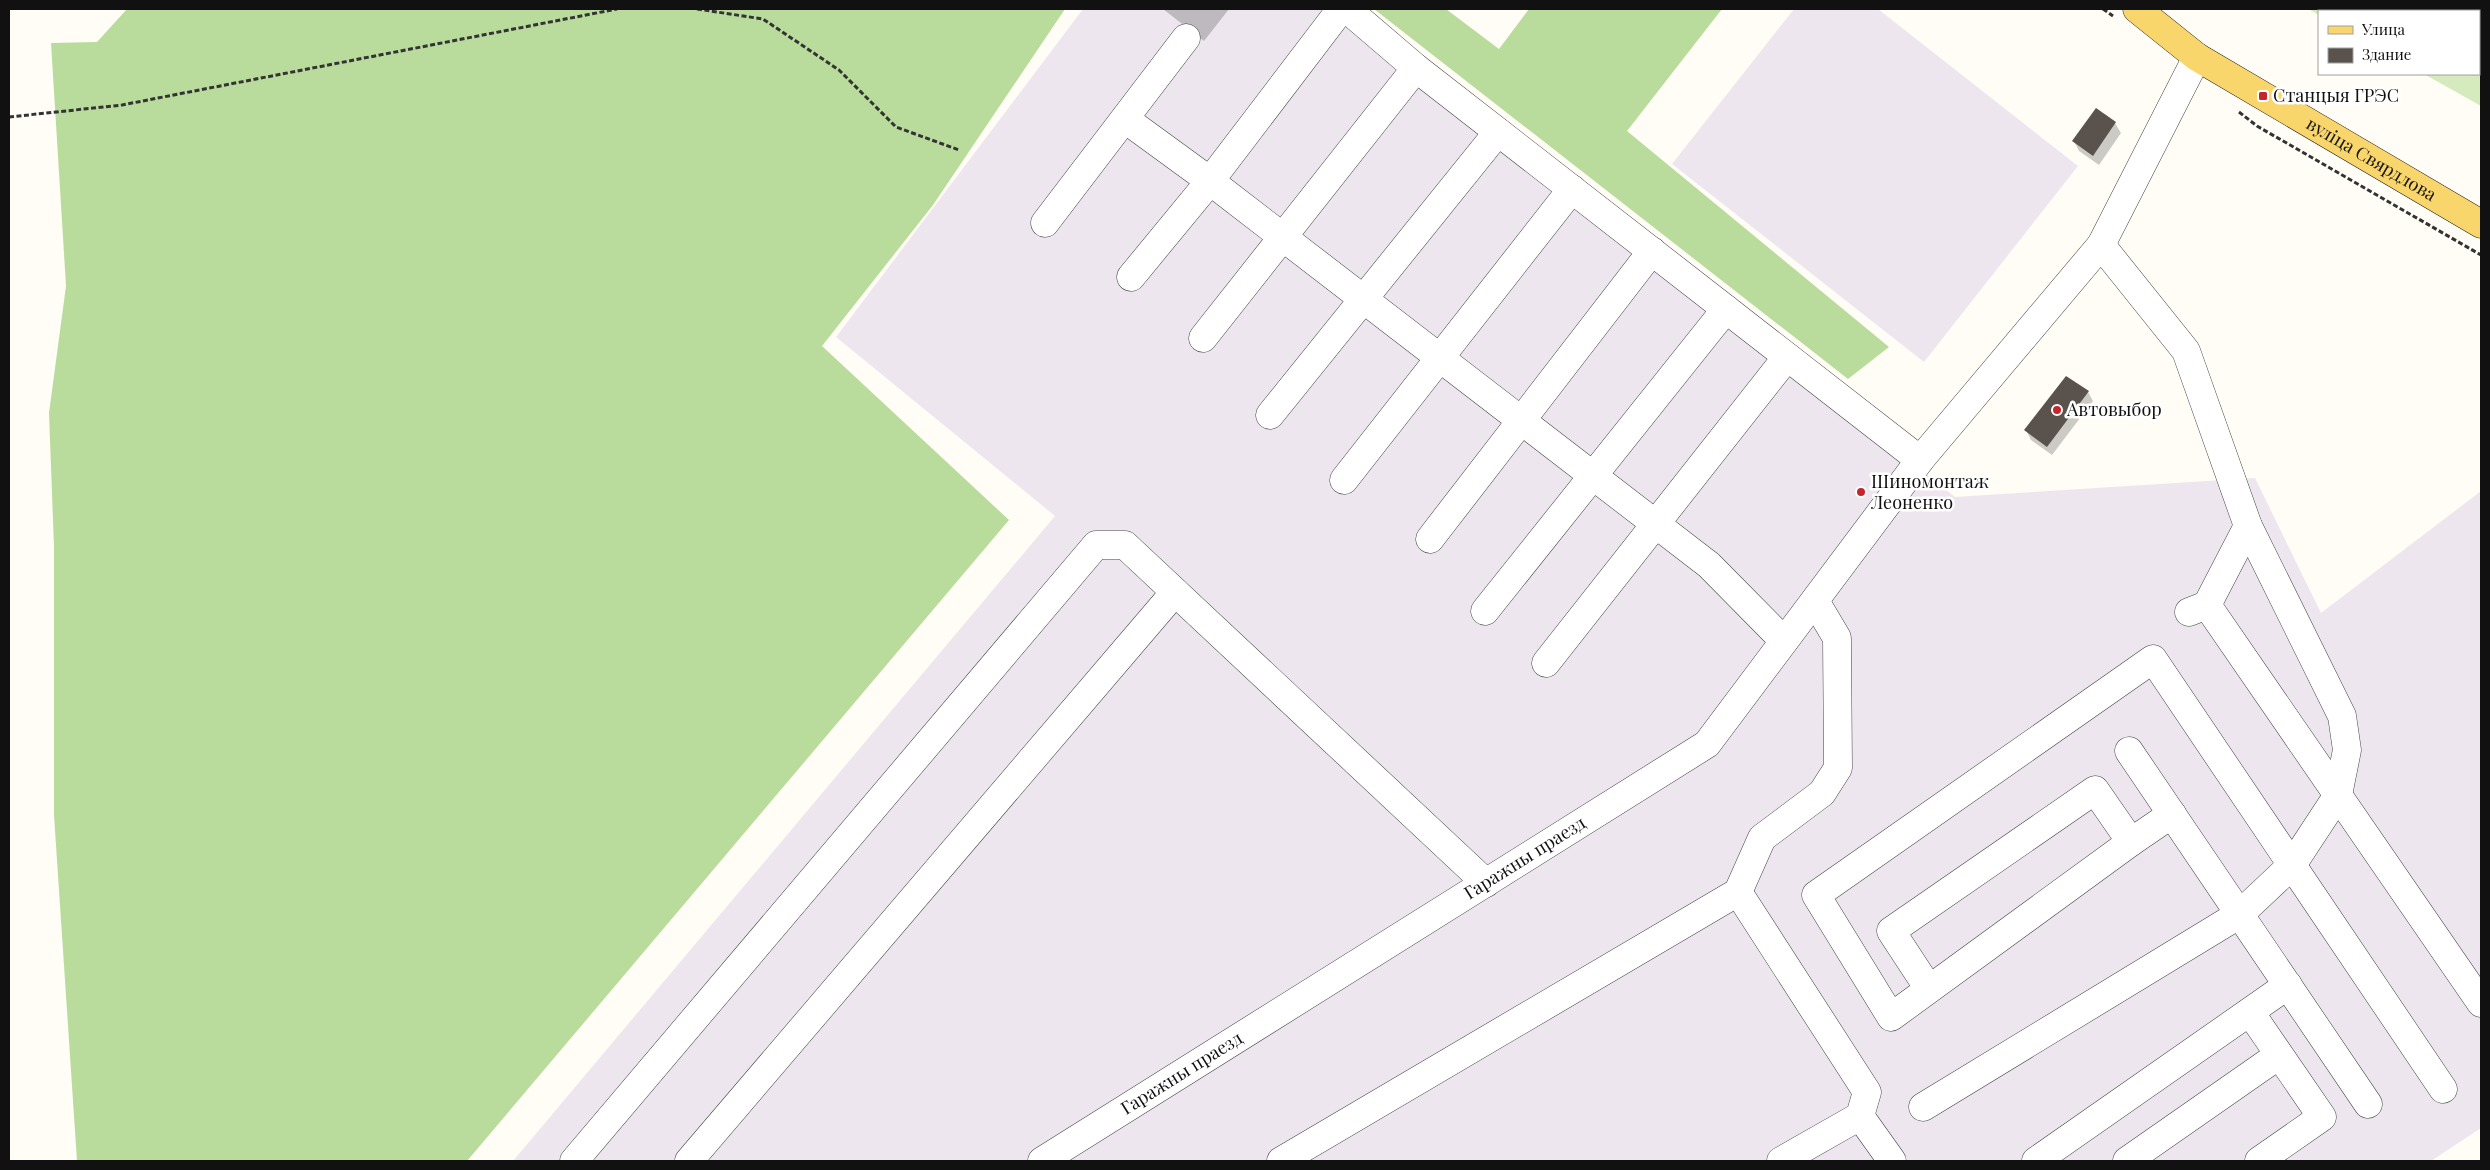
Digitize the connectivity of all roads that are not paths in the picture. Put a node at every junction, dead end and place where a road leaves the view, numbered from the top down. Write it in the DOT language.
graph roads {
  1 [pos="1341,9"];
  2 [pos="1347,9"];
  3 [pos="2137,9"];
  4 [pos="1186,38"];
  5 [pos="2197,57"];
  6 [pos="1416,68"];
  7 [pos="1125,119"];
  8 [pos="1498,132"];
  9 [pos="1210,181"];
  10 [pos="1572,189"];
  11 [pos="1045,223"];
  12 [pos="2481,224"];
  13 [pos="1283,237"];
  14 [pos="2101,245"];
  15 [pos="1652,251"];
  16 [pos="1131,277"];
  17 [pos="1364,299"];
  18 [pos="1726,309"];
  19 [pos="1203,338"];
  20 [pos="1787,356"];
  21 [pos="1440,358"];
  22 [pos="1270,415"];
  23 [pos="1521,420"];
  24 [pos="1920,460"];
  25 [pos="1593,475"];
  26 [pos="1344,480"];
  27 [pos="1656,524"];
  28 [pos="2248,526"];
  29 [pos="1430,539"];
  30 [pos="1175,592"];
  31 [pos="1814,601"];
  32 [pos="1485,611"];
  33 [pos="1784,641"];
  34 [pos="1546,663"];
  35 [pos="2129,751"];
  36 [pos="2338,795"];
  37 [pos="2172,814"];
  38 [pos="2131,842"];
  39 [pos="2292,865"];
  40 [pos="1486,883"];
  41 [pos="1738,892"];
  42 [pos="2240,914"];
  43 [pos="2288,985"];
  44 [pos="1929,989"];
  45 [pos="2481,1003"];
  46 [pos="2250,1012"];
  47 [pos="2280,1055"];
  48 [pos="2443,1089"];
  49 [pos="2368,1104"];
  50 [pos="1924,1107"];
  51 [pos="1860,1116"];
  52 [pos="2044,1159"];
  53 [pos="574,1161"];
  54 [pos="689,1161"];
  55 [pos="1042,1161"];
  56 [pos="1281,1161"];
  57 [pos="1781,1161"];
  58 [pos="1892,1161"];
  59 [pos="2127,1161"];
  60 [pos="2259,1161"];
  1 -- 9 [label="lane"];
  2 -- 6 [label="lane"];
  3 -- 5 [label="main road, вуліца Свярдлова"];
  4 -- 7 [label="lane"];
  5 -- 12 [label="main road, вуліца Свярдлова"];
  5 -- 14 [label="lane, Гаражны праезд"];
  6 -- 8 [label="lane"];
  6 -- 13 [label="lane"];
  7 -- 9 [label="lane"];
  7 -- 11 [label="lane"];
  8 -- 10 [label="lane"];
  8 -- 17 [label="lane"];
  9 -- 13 [label="lane"];
  9 -- 16 [label="lane"];
  10 -- 15 [label="lane"];
  10 -- 21 [label="lane"];
  13 -- 17 [label="lane"];
  13 -- 19 [label="lane"];
  14 -- 24 [label="lane, Гаражны праезд"];
  14 -- 28 [label="lane"];
  15 -- 18 [label="lane"];
  15 -- 23 [label="lane"];
  17 -- 21 [label="lane"];
  17 -- 22 [label="lane"];
  18 -- 20 [label="lane"];
  18 -- 25 [label="lane"];
  20 -- 24 [label="lane"];
  20 -- 27 [label="lane"];
  21 -- 23 [label="lane"];
  21 -- 26 [label="lane"];
  23 -- 25 [label="lane"];
  23 -- 29 [label="lane"];
  24 -- 31 [label="lane, Гаражны праезд"];
  25 -- 27 [label="lane"];
  25 -- 32 [label="lane"];
  27 -- 33 [label="lane"];
  27 -- 34 [label="lane"];
  28 -- 36 [label="lane"];
  28 -- 36 [label="lane"];
  30 -- 40 [label="lane"];
  30 -- 53 [label="lane"];
  30 -- 54 [label="lane"];
  31 -- 33 [label="lane, Гаражны праезд"];
  31 -- 41 [label="lane"];
  33 -- 40 [label="lane, Гаражны праезд"];
  35 -- 37 [label="lane"];
  36 -- 39 [label="lane"];
  36 -- 45 [label="lane"];
  37 -- 38 [label="lane"];
  37 -- 42 [label="lane"];
  38 -- 44 [label="lane"];
  38 -- 44 [label="lane"];
  39 -- 42 [label="lane"];
  39 -- 44 [label="lane"];
  39 -- 48 [label="lane"];
  40 -- 55 [label="lane, Гаражны праезд"];
  41 -- 51 [label="lane"];
  41 -- 56 [label="lane"];
  42 -- 43 [label="lane"];
  42 -- 50 [label="lane"];
  43 -- 46 [label="lane"];
  43 -- 49 [label="lane"];
  46 -- 47 [label="lane"];
  46 -- 52 [label="lane"];
  47 -- 59 [label="lane"];
  47 -- 60 [label="lane"];
  51 -- 57 [label="lane"];
  51 -- 58 [label="lane"];
}
